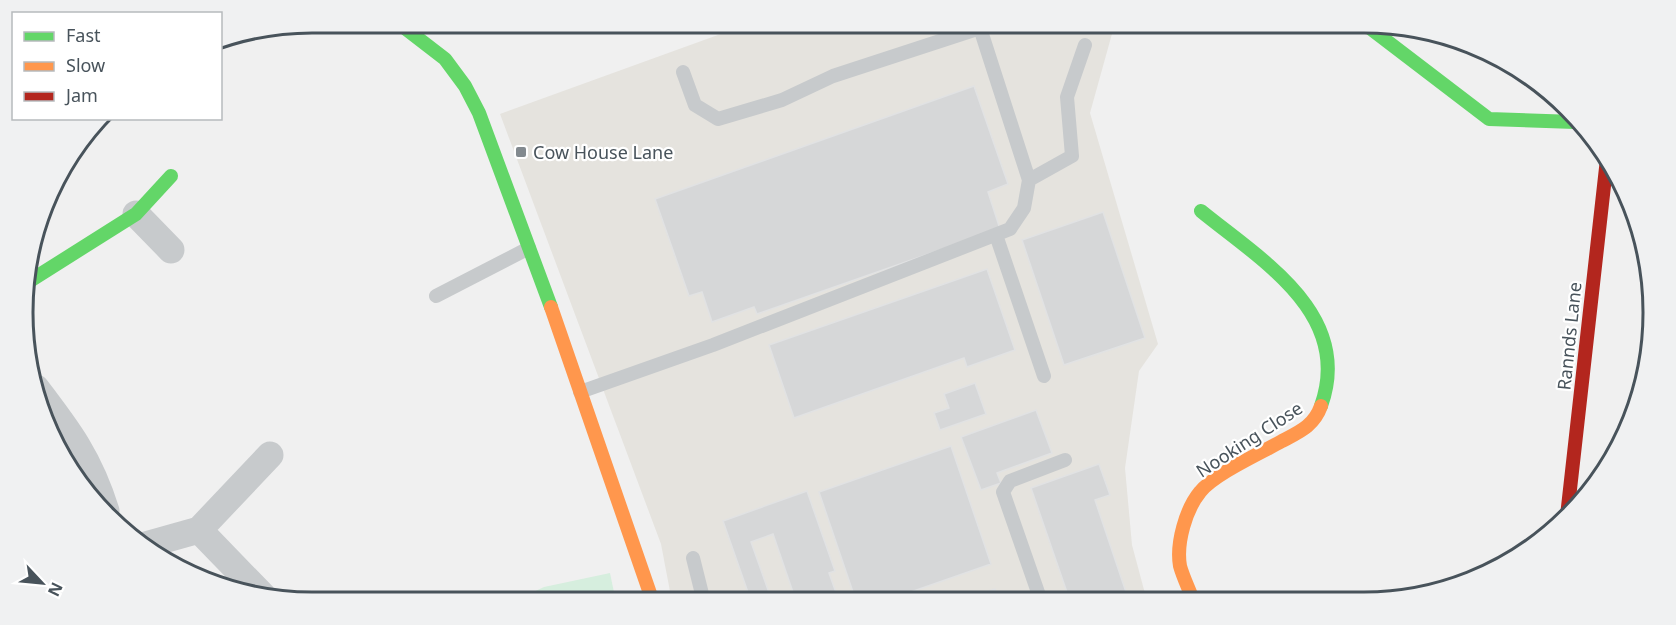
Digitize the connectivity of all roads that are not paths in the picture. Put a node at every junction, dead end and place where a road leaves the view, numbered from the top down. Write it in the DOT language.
graph roads {
  1 [pos="411,33"];
  2 [pos="965,33"];
  3 [pos="982,33"];
  4 [pos="1377,34"];
  5 [pos="1085,45"];
  6 [pos="682,72"];
  7 [pos="1568,122"];
  8 [pos="1606,172"];
  9 [pos="171,176"];
  10 [pos="1029,180"];
  11 [pos="1201,211"];
  12 [pos="136,214"];
  13 [pos="996,235"];
  14 [pos="529,248"];
  15 [pos="171,250"];
  16 [pos="35,278"];
  17 [pos="436,296"];
  18 [pos="1044,376"];
  19 [pos="580,392"];
  20 [pos="49,405"];
  21 [pos="270,454"];
  22 [pos="1065,460"];
  23 [pos="102,496"];
  24 [pos="1569,502"];
  25 [pos="199,530"];
  26 [pos="154,543"];
  27 [pos="693,558"];
  28 [pos="254,586"];
  29 [pos="650,592"];
  30 [pos="702,592"];
  31 [pos="1038,592"];
  32 [pos="1190,592"];
  1 -- 14 [label="street"];
  2 -- 6 [label="lane"];
  3 -- 10 [label="lane"];
  4 -- 7 [label="street"];
  5 -- 10 [label="lane"];
  8 -- 24 [label="street, Rannds Lane"];
  9 -- 12 [label="street"];
  10 -- 13 [label="lane"];
  11 -- 32 [label="street, Nooking Close"];
  12 -- 15 [label="street"];
  12 -- 16 [label="street"];
  13 -- 18 [label="lane"];
  13 -- 19 [label="lane"];
  14 -- 17 [label="lane"];
  14 -- 19 [label="street"];
  19 -- 29 [label="street"];
  20 -- 23 [label="street"];
  21 -- 25 [label="street"];
  22 -- 31 [label="lane"];
  25 -- 26 [label="street"];
  25 -- 28 [label="street"];
  27 -- 30 [label="lane"];
}
